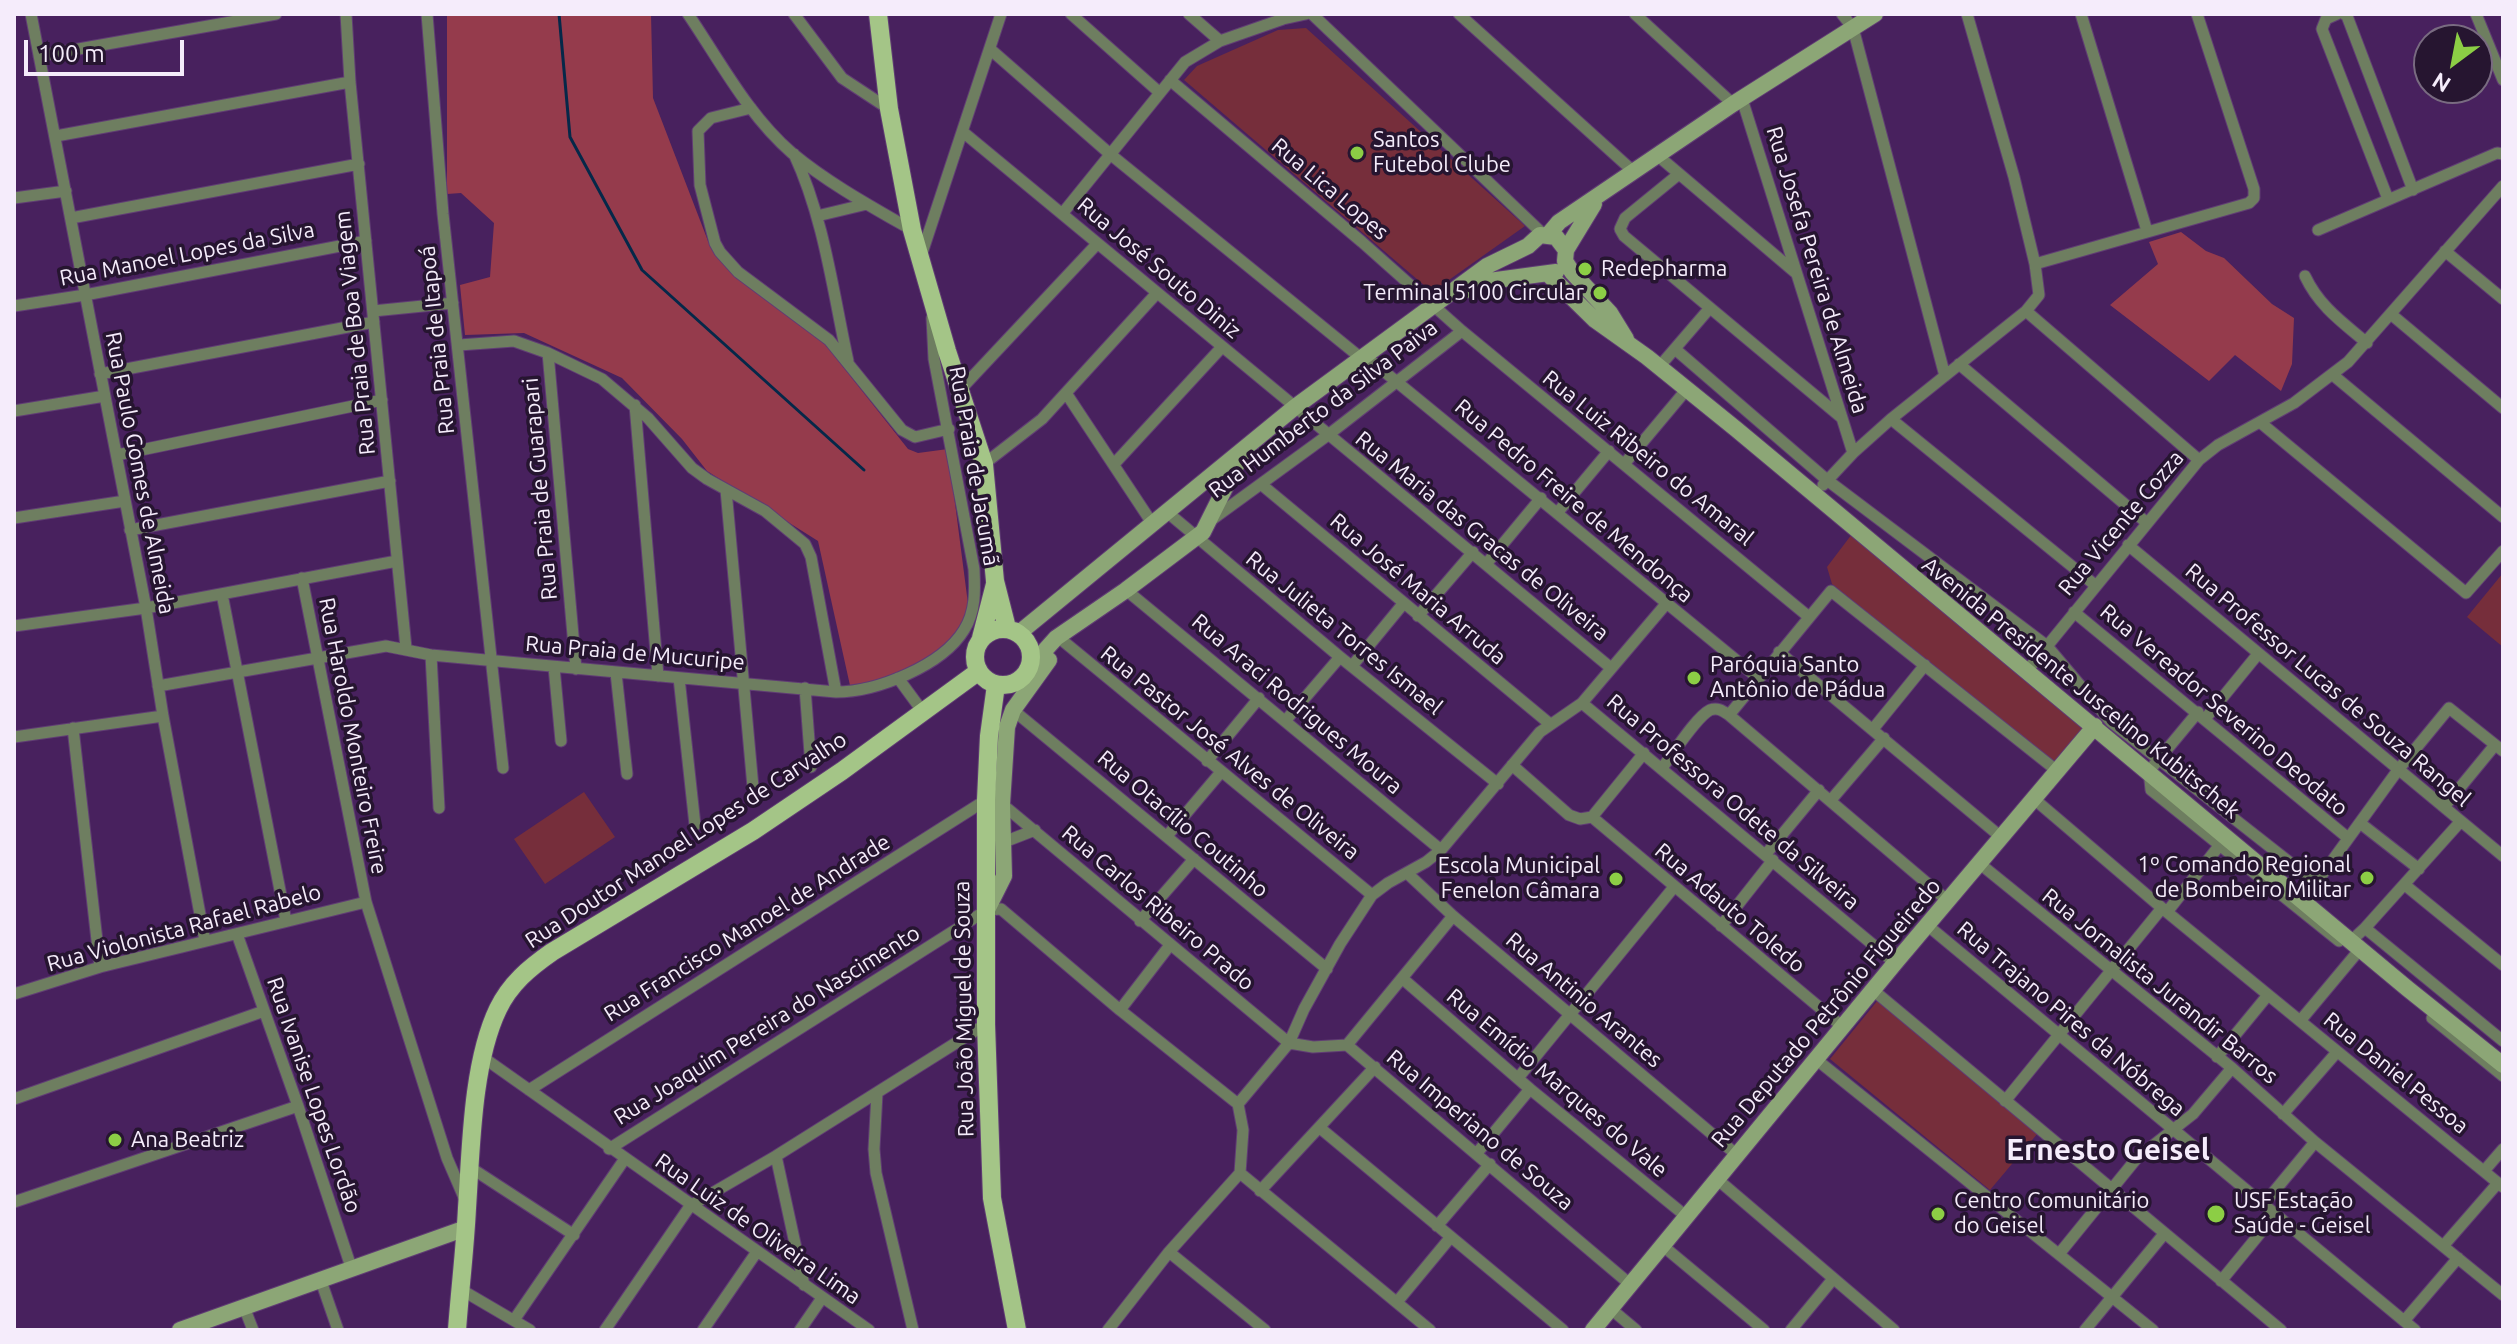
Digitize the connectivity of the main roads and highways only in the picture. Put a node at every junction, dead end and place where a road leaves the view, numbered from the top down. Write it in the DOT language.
graph roads {
  1 [pos="878,14"];
  2 [pos="1875,14"];
  3 [pos="1596,199"];
  4 [pos="1546,235"];
  5 [pos="1528,246"];
  6 [pos="1565,255"];
  7 [pos="1544,273"];
  8 [pos="1440,302"];
  9 [pos="1631,346"];
  10 [pos="1245,447"];
  11 [pos="995,581"];
  12 [pos="1074,624"];
  13 [pos="1013,631"];
  14 [pos="981,638"];
  15 [pos="1029,668"];
  16 [pos="979,671"];
  17 [pos="996,685"];
  18 [pos="2095,726"];
  19 [pos="994,802"];
  20 [pos="987,910"];
  21 [pos="2503,1065"];
  22 [pos="466,1228"];
  23 [pos="180,1330"];
  24 [pos="457,1330"];
  25 [pos="1017,1330"];
  26 [pos="1593,1330"];
  1 -- 11 [label="main road"];
  2 -- 3 [label="main road"];
  3 -- 4 [label="main road"];
  3 -- 6 [label="main road"];
  4 -- 5 [label="main road"];
  4 -- 6 [label="main road"];
  5 -- 7 [label="main road"];
  5 -- 8 [label="main road"];
  6 -- 7 [label="main road"];
  6 -- 9 [label="main road"];
  7 -- 8 [label="main road"];
  7 -- 9 [label="main road, Avenida Presidente Juscelino Kubitschek"];
  8 -- 10 [label="main road"];
  9 -- 18 [label="main road, Avenida Presidente Juscelino Kubitschek"];
  10 -- 12 [label="main road"];
  10 -- 13 [label="main road"];
  11 -- 13 [label="main road"];
  11 -- 14 [label="main road"];
  12 -- 15 [label="main road"];
  12 -- 19 [label="main road"];
  13 -- 14 [label="main road"];
  13 -- 15 [label="main road"];
  14 -- 16 [label="main road"];
  15 -- 17 [label="main road"];
  16 -- 17 [label="main road"];
  16 -- 22 [label="main road, Rua Doutor Manoel Lopes de Carvalho"];
  17 -- 19 [label="main road, Rua João Miguel de Souza"];
  18 -- 21 [label="main road, Avenida Presidente Juscelino Kubitschek"];
  18 -- 26 [label="main road, Rua Deputado Petrônio Figueiredo"];
  19 -- 20 [label="main road, Rua João Miguel de Souza"];
  19 -- 20 [label="main road"];
  20 -- 25 [label="main road, Rua João Miguel de Souza"];
  22 -- 23 [label="main road"];
  22 -- 24 [label="main road, Rua Doutor Manoel Lopes de Carvalho"];
}
